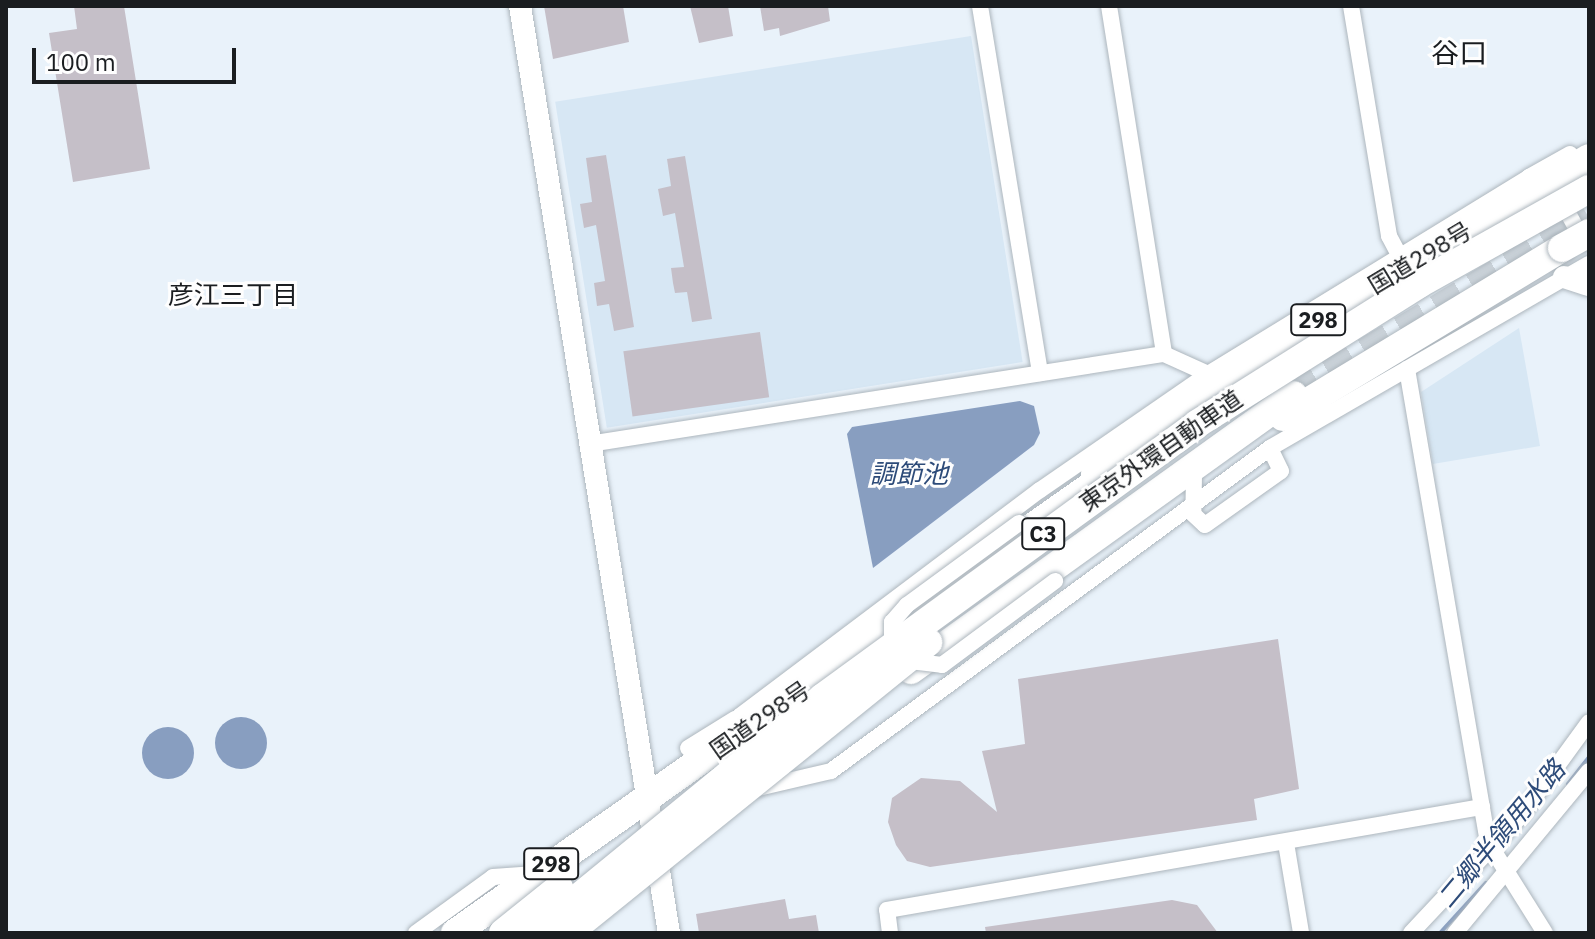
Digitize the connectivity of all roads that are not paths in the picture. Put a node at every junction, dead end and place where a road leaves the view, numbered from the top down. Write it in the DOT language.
graph roads {
  1 [pos="520,6"];
  2 [pos="980,6"];
  3 [pos="1109,6"];
  4 [pos="1351,6"];
  5 [pos="1586,152"];
  6 [pos="1537,182"];
  7 [pos="1589,189"];
  8 [pos="1589,204"];
  9 [pos="1589,233"];
  10 [pos="1399,255"];
  11 [pos="1577,265"];
  12 [pos="1314,314"];
  13 [pos="1164,354"];
  14 [pos="1272,363"];
  15 [pos="1407,369"];
  16 [pos="1040,373"];
  17 [pos="1208,374"];
  18 [pos="1301,398"];
  19 [pos="589,444"];
  20 [pos="1270,448"];
  21 [pos="1193,488"];
  22 [pos="1051,497"];
  23 [pos="1088,538"];
  24 [pos="1131,545"];
  25 [pos="823,697"];
  26 [pos="740,716"];
  27 [pos="1589,722"];
  28 [pos="702,750"];
  29 [pos="1589,771"];
  30 [pos="758,788"];
  31 [pos="648,798"];
  32 [pos="1482,807"];
  33 [pos="1286,843"];
  34 [pos="1490,847"];
  35 [pos="658,868"];
  36 [pos="1511,872"];
  37 [pos="537,874"];
  38 [pos="416,933"];
  39 [pos="455,933"];
  40 [pos="503,933"];
  41 [pos="535,933"];
  42 [pos="568,933"];
  43 [pos="582,933"];
  44 [pos="669,933"];
  45 [pos="890,933"];
  46 [pos="1301,933"];
  47 [pos="1411,933"];
  48 [pos="1455,933"];
  49 [pos="1545,933"];
  1 -- 19 [label="street"];
  2 -- 16 [label="street"];
  3 -- 13 [label="street"];
  4 -- 10 [label="street"];
  5 -- 6 [label="highway, 国道298号 / 298"];
  6 -- 10 [label="street"];
  6 -- 11 [label="street"];
  6 -- 12 [label="highway, 国道298号 / 298"];
  7 -- 25 [label="highway, 東京外環自動車道 / C3, bridge"];
  8 -- 42 [label="highway, 東京外環自動車道 / C3, bridge"];
  9 -- 11 [label="highway, bridge"];
  10 -- 12 [label="street"];
  11 -- 15 [label="street"];
  11 -- 18 [label="highway"];
  12 -- 17 [label="street"];
  12 -- 22 [label="highway, 国道298号 / 298"];
  13 -- 16 [label="street"];
  13 -- 17 [label="street"];
  14 -- 22 [label="highway, 国道298号 / 298"];
  15 -- 20 [label="street"];
  15 -- 32 [label="street"];
  16 -- 19 [label="street"];
  17 -- 22 [label="street"];
  18 -- 21 [label="highway, 国道298号"];
  18 -- 23 [label="highway, 国道298号"];
  19 -- 31 [label="street"];
  20 -- 21 [label="street"];
  20 -- 21 [label="street"];
  21 -- 23 [label="highway, 国道298号"];
  21 -- 24 [label="street"];
  22 -- 24 [label="street, bridge"];
  22 -- 26 [label="street"];
  22 -- 28 [label="highway, 国道298号 / 298"];
  23 -- 30 [label="highway, 国道298号"];
  24 -- 30 [label="street"];
  25 -- 40 [label="highway, bridge"];
  25 -- 41 [label="highway, 東京外環自動車道 / C3, bridge"];
  26 -- 28 [label="street"];
  26 -- 28 [label="street"];
  27 -- 34 [label="street"];
  28 -- 31 [label="highway, 国道298号 / 298"];
  29 -- 36 [label="street"];
  30 -- 35 [label="highway, 国道298号"];
  31 -- 35 [label="street"];
  31 -- 37 [label="highway, 国道298号 / 298"];
  32 -- 33 [label="street"];
  32 -- 34 [label="street"];
  33 -- 45 [label="street"];
  33 -- 46 [label="street"];
  34 -- 36 [label="street"];
  34 -- 47 [label="street"];
  35 -- 43 [label="highway, 国道298号"];
  35 -- 44 [label="street"];
  36 -- 48 [label="street"];
  36 -- 49 [label="street"];
  37 -- 38 [label="street"];
  37 -- 39 [label="highway, 国道298号 / 298"];
}
